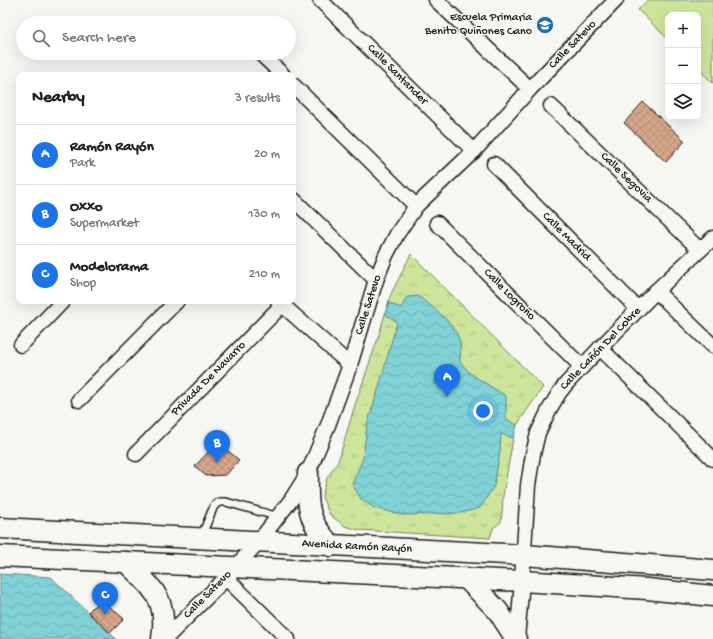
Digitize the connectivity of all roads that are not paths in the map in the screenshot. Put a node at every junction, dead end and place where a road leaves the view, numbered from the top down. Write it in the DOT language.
graph roads {
  1 [pos="320,0"];
  2 [pos="436,0"];
  3 [pos="616,0"];
  4 [pos="267,60"];
  5 [pos="280,72"];
  6 [pos="296,88"];
  7 [pos="530,89"];
  8 [pos="551,106"];
  9 [pos="474,151"];
  10 [pos="494,164"];
  11 [pos="296,202"];
  12 [pos="416,206"];
  13 [pos="437,222"];
  14 [pos="713,238"];
  15 [pos="700,250"];
  16 [pos="376,280"];
  17 [pos="656,291"];
  18 [pos="60,304"];
  19 [pos="174,304"];
  20 [pos="279,304"];
  21 [pos="281,304"];
  22 [pos="638,310"];
  23 [pos="21,344"];
  24 [pos="713,346"];
  25 [pos="600,348"];
  26 [pos="350,365"];
  27 [pos="582,367"];
  28 [pos="79,400"];
  29 [pos="136,454"];
  30 [pos="713,459"];
  31 [pos="308,473"];
  32 [pos="279,517"];
  33 [pos="0,528"];
  34 [pos="200,538"];
  35 [pos="259,541"];
  36 [pos="331,546"];
  37 [pos="524,555"];
  38 [pos="0,556"];
  39 [pos="126,562"];
  40 [pos="713,570"];
  41 [pos="230,572"];
  42 [pos="466,578"];
  43 [pos="522,581"];
  44 [pos="713,596"];
  45 [pos="168,638"];
  46 [pos="288,639"];
  47 [pos="517,639"];
  1 -- 9 [label="street, Calle Santander"];
  2 -- 7 [label="street"];
  3 -- 7 [label="street, Calle Satevo"];
  4 -- 5 [label="street"];
  6 -- 12 [label="street"];
  7 -- 9 [label="street, Calle Satevo"];
  8 -- 15 [label="street, Calle Segovia"];
  9 -- 12 [label="street, Calle Satevo"];
  10 -- 22 [label="street, Calle Madrid"];
  11 -- 16 [label="street"];
  12 -- 16 [label="street, Calle Satevo"];
  13 -- 27 [label="street, Calle Logroño"];
  14 -- 15 [label="street, Calle Cañón Del Cobre"];
  15 -- 17 [label="street, Calle Cañón Del Cobre"];
  16 -- 26 [label="street, Calle Satevo"];
  17 -- 22 [label="street, Calle Cañón Del Cobre"];
  17 -- 24 [label="street"];
  18 -- 23 [label="street"];
  19 -- 28 [label="street"];
  20 -- 29 [label="street, Privada De Navarro"];
  21 -- 26 [label="street"];
  22 -- 25 [label="street, Calle Cañón Del Cobre"];
  25 -- 27 [label="street, Calle Cañón Del Cobre"];
  25 -- 30 [label="street"];
  26 -- 31 [label="street, Calle Satevo"];
  27 -- 37 [label="street, Calle Cañón Del Cobre"];
  31 -- 32 [label="street, Calle Satevo"];
  31 -- 36 [label="main road"];
  32 -- 34 [label="lane"];
  32 -- 35 [label="street, Calle Satevo"];
  33 -- 34 [label="main road, Avenida Ramón Rayón"];
  34 -- 35 [label="main road, Avenida Ramón Rayón"];
  35 -- 36 [label="main road, Avenida Ramón Rayón"];
  35 -- 41 [label="street, Calle Satevo"];
  36 -- 37 [label="main road, Avenida Ramón Rayón"];
  37 -- 40 [label="main road, Avenida Ramón Rayón"];
  37 -- 43 [label="street, Calle Cañón Del Cobre"];
  38 -- 39 [label="main road"];
  39 -- 41 [label="main road"];
  39 -- 45 [label="main road"];
  41 -- 42 [label="main road"];
  41 -- 45 [label="street, Calle Satevo"];
  41 -- 46 [label="street"];
  42 -- 43 [label="main road"];
  42 -- 47 [label="main road"];
  43 -- 44 [label="main road"];
  43 -- 47 [label="street, Calle Cañón Del Cobre"];
}
